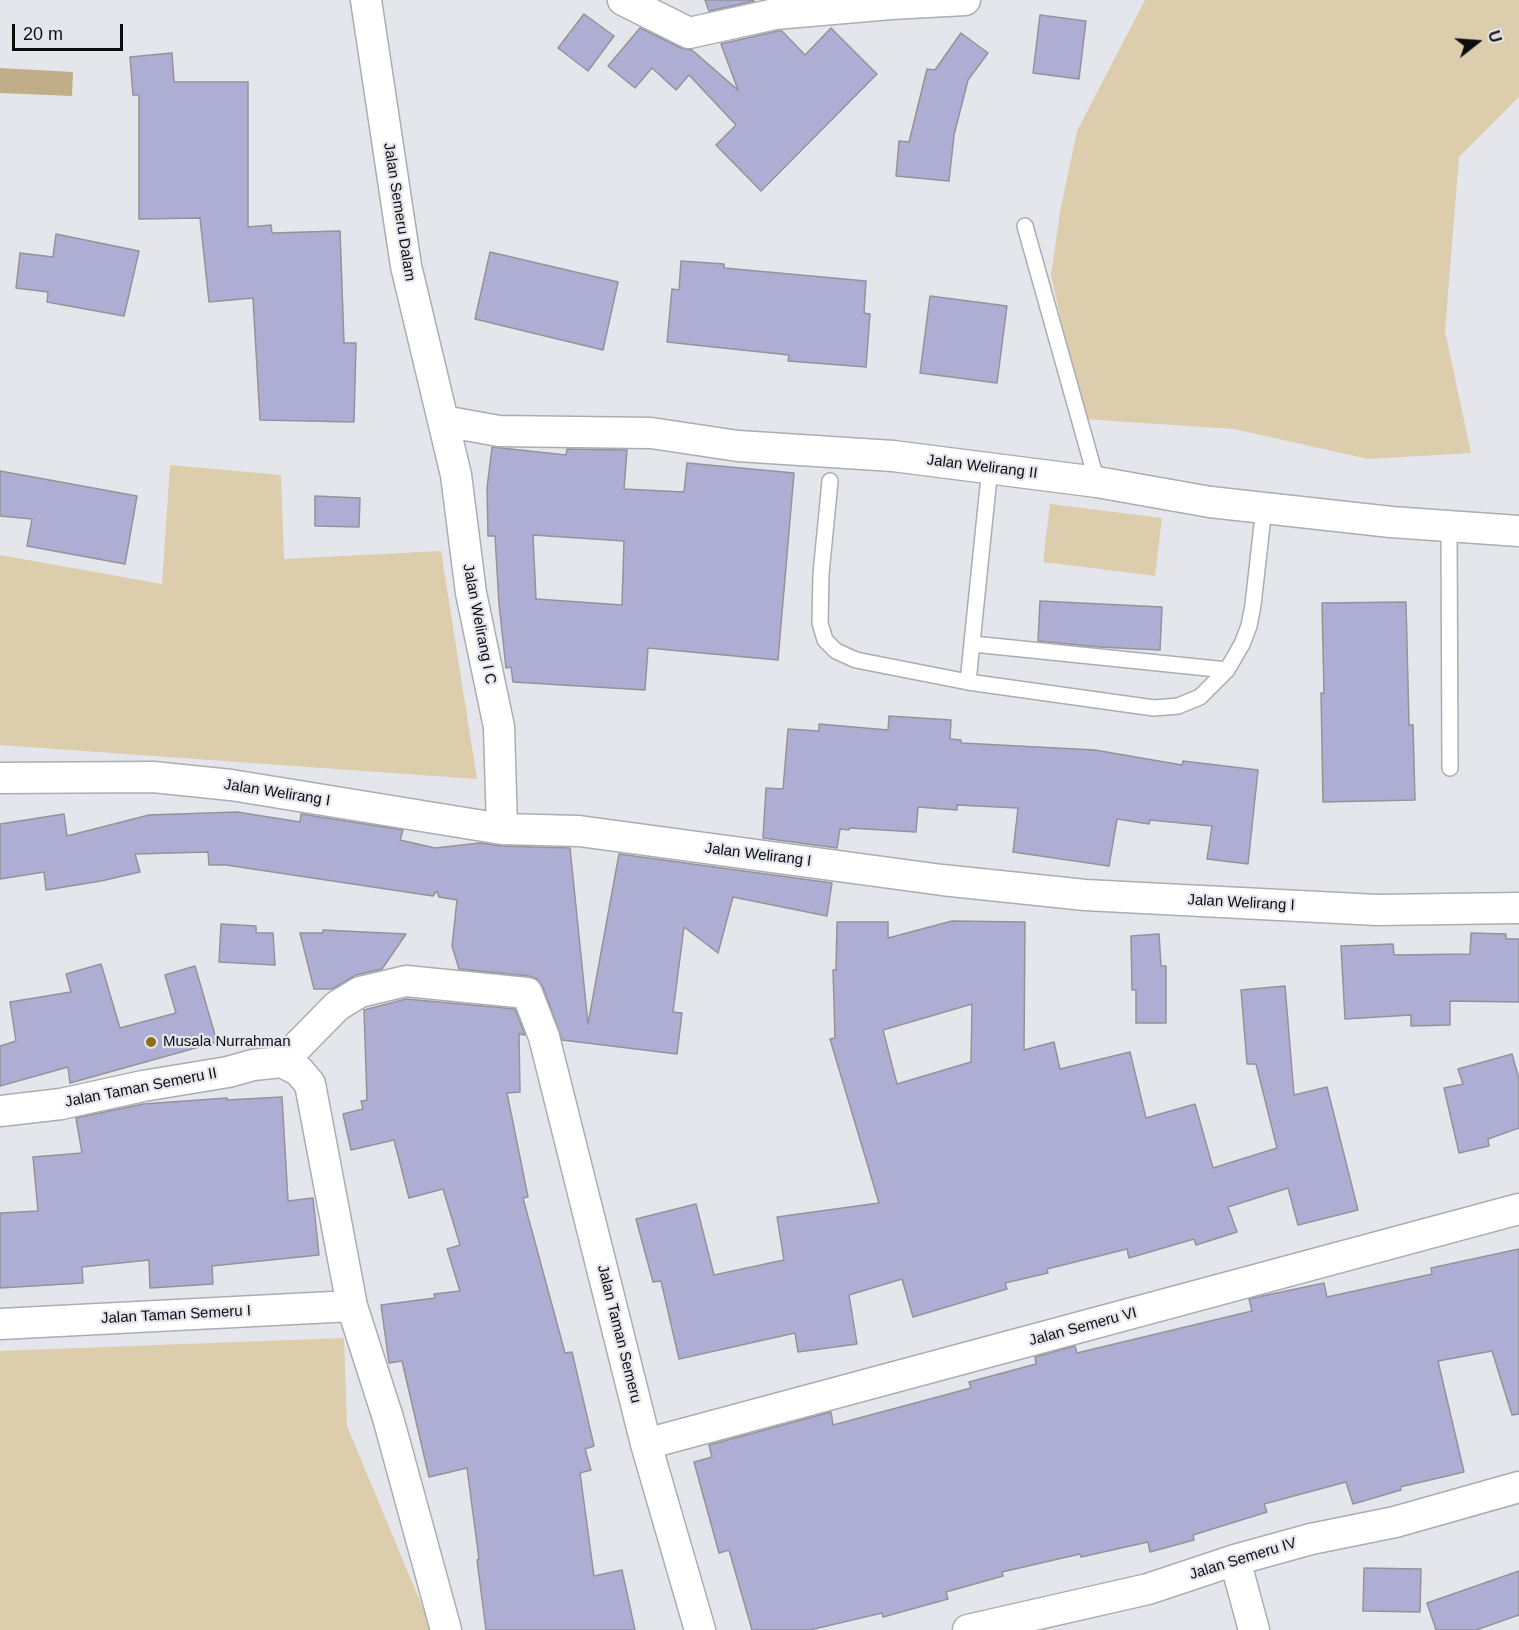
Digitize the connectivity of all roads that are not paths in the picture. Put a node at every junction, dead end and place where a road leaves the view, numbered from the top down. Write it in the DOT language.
graph roads {
  1 [pos="366,0"];
  2 [pos="623,0"];
  3 [pos="965,0"];
  4 [pos="1026,226"];
  5 [pos="443,421"];
  6 [pos="990,467"];
  7 [pos="830,481"];
  8 [pos="1097,482"];
  9 [pos="1264,507"];
  10 [pos="1449,526"];
  11 [pos="1519,531"];
  12 [pos="972,644"];
  13 [pos="1227,670"];
  14 [pos="968,682"];
  15 [pos="1450,768"];
  16 [pos="0,778"];
  17 [pos="502,829"];
  18 [pos="1519,908"];
  19 [pos="282,1062"];
  20 [pos="0,1111"];
  21 [pos="1519,1209"];
  22 [pos="352,1306"];
  23 [pos="0,1324"];
  24 [pos="646,1444"];
  25 [pos="1519,1487"];
  26 [pos="1235,1560"];
  27 [pos="978,1629"];
  28 [pos="446,1630"];
  29 [pos="700,1630"];
  30 [pos="1254,1630"];
  1 -- 5 [label="street, Jalan Semeru Dalam"];
  2 -- 3 [label="street"];
  4 -- 8 [label="lane"];
  5 -- 6 [label="street, Jalan Welirang II"];
  5 -- 17 [label="street, Jalan Welirang I C"];
  6 -- 8 [label="street, Jalan Welirang II"];
  6 -- 12 [label="lane"];
  7 -- 14 [label="lane"];
  8 -- 9 [label="street, Jalan Welirang II"];
  9 -- 10 [label="street, Jalan Welirang II"];
  9 -- 13 [label="lane"];
  10 -- 11 [label="street, Jalan Welirang II"];
  10 -- 15 [label="lane"];
  12 -- 13 [label="lane"];
  12 -- 14 [label="lane"];
  13 -- 14 [label="lane"];
  16 -- 17 [label="street, Jalan Welirang I"];
  17 -- 18 [label="street, Jalan Welirang I"];
  19 -- 20 [label="street, Jalan Taman Semeru II"];
  19 -- 22 [label="street"];
  19 -- 24 [label="street, Jalan Taman Semeru"];
  21 -- 24 [label="street, Jalan Semeru VI"];
  22 -- 23 [label="street, Jalan Taman Semeru I"];
  22 -- 28 [label="street"];
  24 -- 29 [label="street, Jalan Taman Semeru"];
  25 -- 26 [label="street, Jalan Semeru IV"];
  26 -- 27 [label="street, Jalan Semeru IV"];
  26 -- 30 [label="street"];
}
